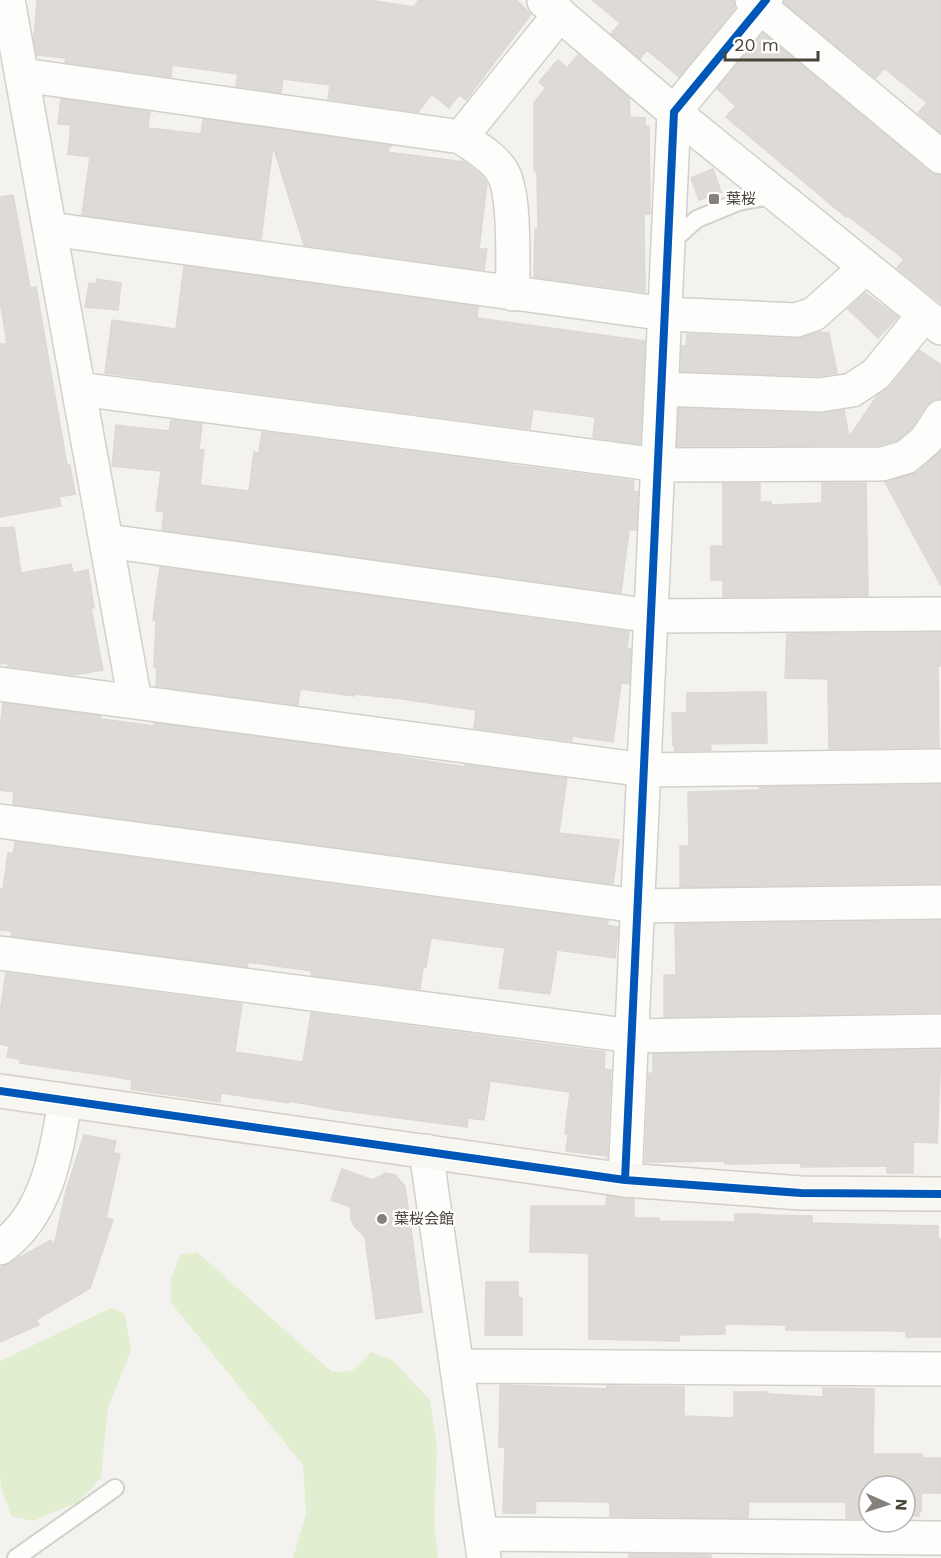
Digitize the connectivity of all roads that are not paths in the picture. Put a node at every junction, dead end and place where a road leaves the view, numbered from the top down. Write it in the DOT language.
graph roads {
  1 [pos="8,0"];
  2 [pos="760,2"];
  3 [pos="552,7"];
  4 [pos="22,75"];
  5 [pos="674,112"];
  6 [pos="461,137"];
  7 [pos="941,157"];
  8 [pos="777,195"];
  9 [pos="50,229"];
  10 [pos="670,243"];
  11 [pos="866,267"];
  12 [pos="513,294"];
  13 [pos="666,314"];
  14 [pos="932,321"];
  15 [pos="80,389"];
  16 [pos="662,389"];
  17 [pos="941,417"];
  18 [pos="659,465"];
  19 [pos="106,542"];
  20 [pos="941,614"];
  21 [pos="652,616"];
  22 [pos="0,684"];
  23 [pos="135,701"];
  24 [pos="941,766"];
  25 [pos="645,770"];
  26 [pos="0,821"];
  27 [pos="941,902"];
  28 [pos="638,906"];
  29 [pos="0,953"];
  30 [pos="941,1031"];
  31 [pos="632,1036"];
  32 [pos="0,1091"];
  33 [pos="65,1101"];
  34 [pos="426,1151"];
  35 [pos="625,1180"];
  36 [pos="941,1194"];
  37 [pos="0,1248"];
  38 [pos="457,1366"];
  39 [pos="941,1369"];
  40 [pos="115,1488"];
  41 [pos="933,1544"];
  42 [pos="482,1546"];
  43 [pos="16,1558"];
  1 -- 4 [label="street"];
  2 -- 5 [label="street"];
  2 -- 7 [label="street"];
  3 -- 5 [label="street"];
  3 -- 6 [label="street"];
  4 -- 6 [label="street"];
  4 -- 9 [label="street"];
  5 -- 8 [label="street"];
  5 -- 10 [label="street"];
  6 -- 12 [label="street"];
  8 -- 10 [label="lane"];
  8 -- 11 [label="street"];
  9 -- 12 [label="street"];
  9 -- 15 [label="street"];
  10 -- 13 [label="street"];
  11 -- 13 [label="street"];
  11 -- 14 [label="street"];
  12 -- 13 [label="street"];
  13 -- 16 [label="street"];
  14 -- 16 [label="street"];
  15 -- 18 [label="street"];
  15 -- 19 [label="street"];
  16 -- 18 [label="street"];
  17 -- 18 [label="street"];
  18 -- 21 [label="street"];
  19 -- 21 [label="street"];
  19 -- 23 [label="street"];
  20 -- 21 [label="street"];
  21 -- 25 [label="street"];
  22 -- 23 [label="street"];
  23 -- 25 [label="street"];
  24 -- 25 [label="street"];
  25 -- 28 [label="street"];
  26 -- 28 [label="street"];
  27 -- 28 [label="street"];
  28 -- 31 [label="street"];
  29 -- 31 [label="street"];
  30 -- 31 [label="street"];
  31 -- 35 [label="street"];
  32 -- 33 [label="street"];
  33 -- 34 [label="street"];
  33 -- 37 [label="street"];
  34 -- 35 [label="street"];
  34 -- 38 [label="street"];
  35 -- 36 [label="street"];
  38 -- 39 [label="street"];
  38 -- 42 [label="street"];
  40 -- 43 [label="lane"];
  41 -- 42 [label="street"];
}
